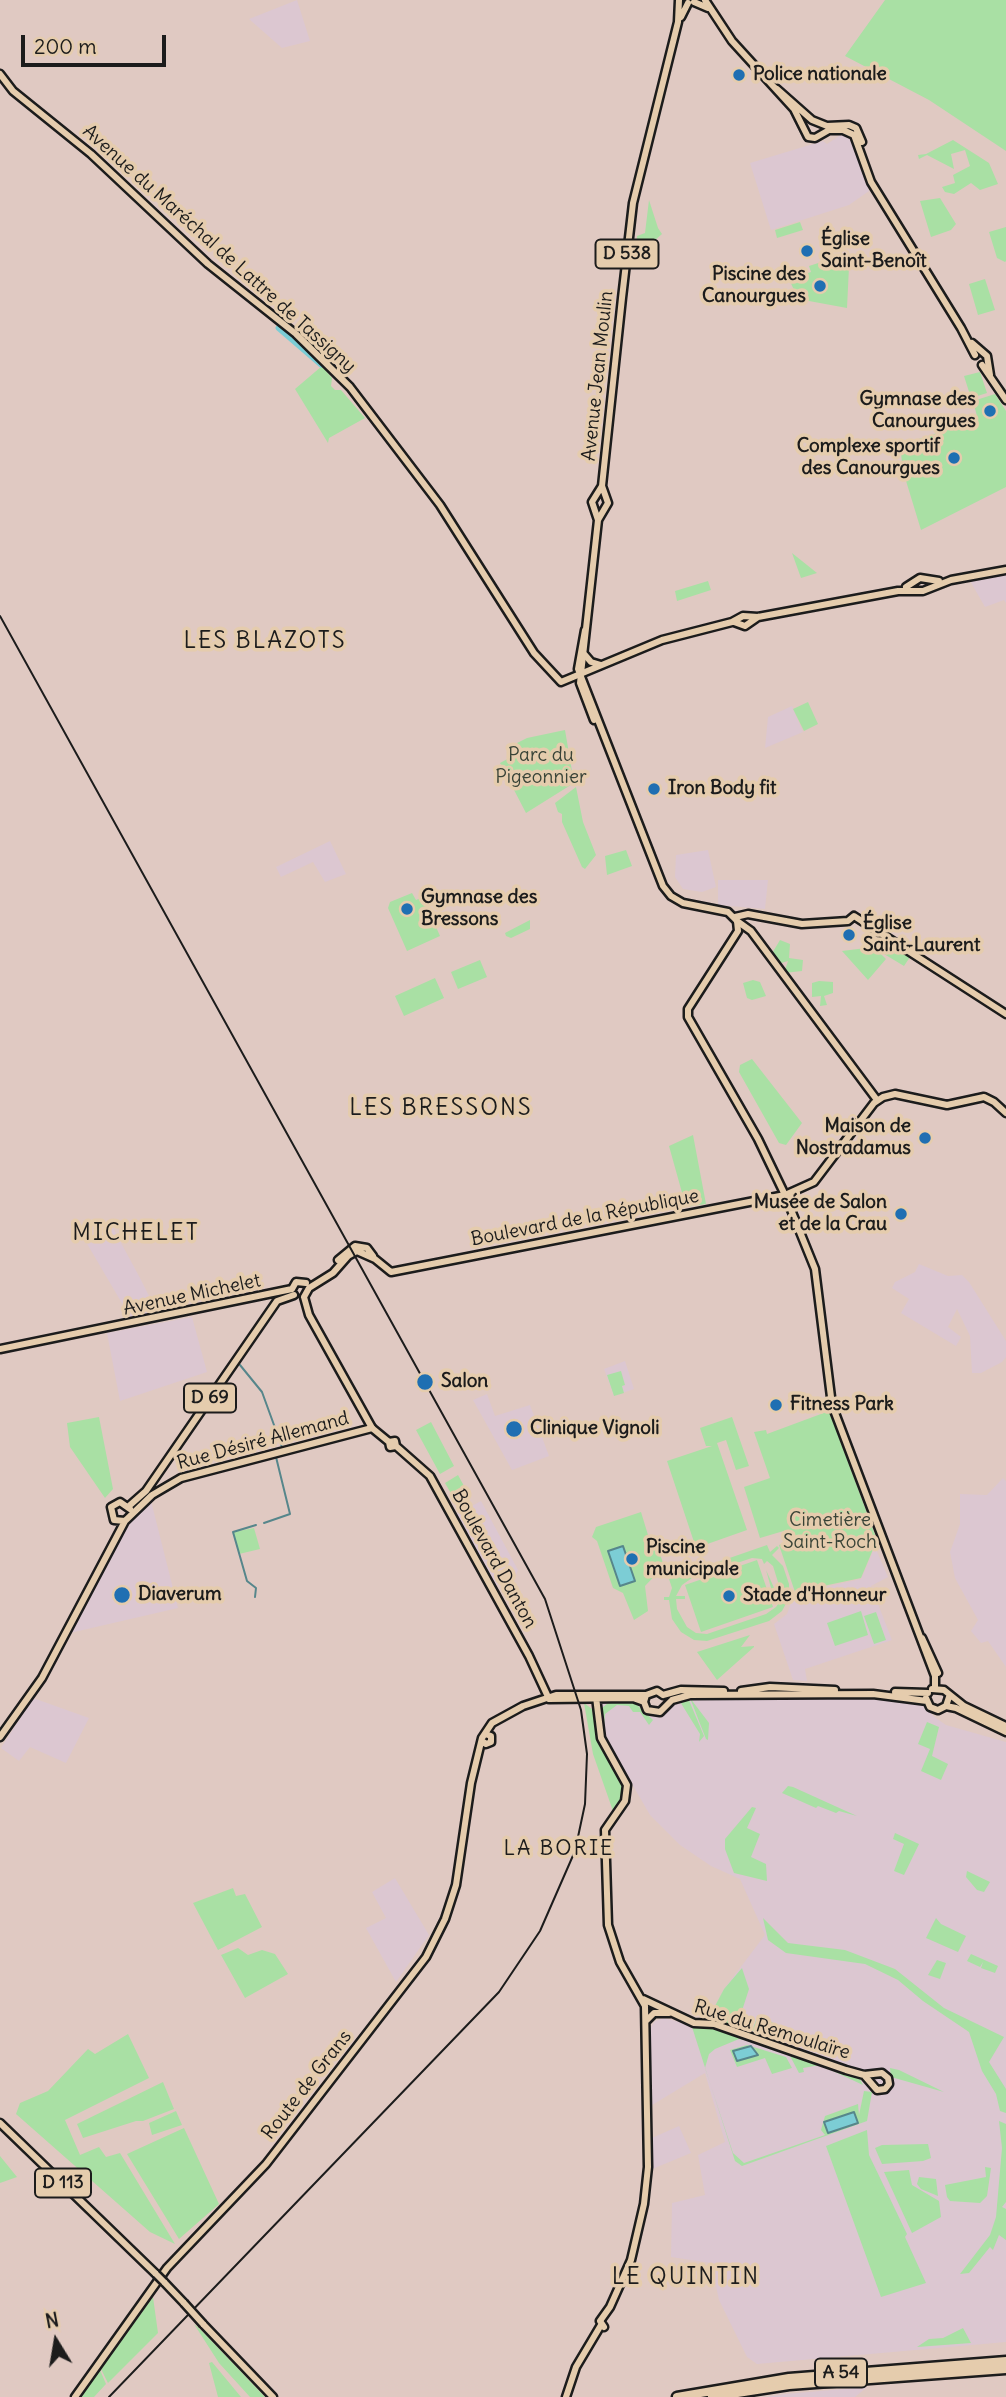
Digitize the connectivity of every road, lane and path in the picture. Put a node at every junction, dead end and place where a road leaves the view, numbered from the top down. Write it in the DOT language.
graph roads {
  1 [pos="680,0"];
  2 [pos="705,0"];
  3 [pos="693,2"];
  4 [pos="709,9"];
  5 [pos="678,22"];
  6 [pos="0,74"];
  7 [pos="792,104"];
  8 [pos="812,120"];
  9 [pos="821,125"];
  10 [pos="804,129"];
  11 [pos="821,133"];
  12 [pos="876,190"];
  13 [pos="978,353"];
  14 [pos="984,363"];
  15 [pos="1006,400"];
  16 [pos="601,495"];
  17 [pos="599,510"];
  18 [pos="1006,570"];
  19 [pos="927,584"];
  20 [pos="915,586"];
  21 [pos="585,630"];
  22 [pos="584,655"];
  23 [pos="603,665"];
  24 [pos="581,675"];
  25 [pos="736,919"];
  26 [pos="1006,1014"];
  27 [pos="877,1100"];
  28 [pos="1006,1113"];
  29 [pos="785,1195"];
  30 [pos="307,1286"];
  31 [pos="293,1292"];
  32 [pos="304,1297"];
  33 [pos="0,1349"];
  34 [pos="372,1428"];
  35 [pos="154,1479"];
  36 [pos="162,1487"];
  37 [pos="130,1510"];
  38 [pos="121,1525"];
  39 [pos="542,1682"];
  40 [pos="938,1688"];
  41 [pos="928,1693"];
  42 [pos="663,1695"];
  43 [pos="596,1696"];
  44 [pos="949,1697"];
  45 [pos="645,1698"];
  46 [pos="549,1699"];
  47 [pos="926,1701"];
  48 [pos="536,1702"];
  49 [pos="666,1704"];
  50 [pos="946,1706"];
  51 [pos="1006,1726"];
  52 [pos="1006,1732"];
  53 [pos="0,1737"];
  54 [pos="649,2011"];
  55 [pos="872,2078"];
  56 [pos="0,2123"];
  57 [pos="1006,2361"];
  58 [pos="1006,2369"];
  59 [pos="75,2397"];
  60 [pos="273,2397"];
  61 [pos="566,2397"];
  62 [pos="677,2397"];
  63 [pos="712,2397"];
  1 -- 3 [label="main road"];
  1 -- 5 [label="main road, Avenue Jean Moulin / D 538"];
  2 -- 4 [label="main road"];
  3 -- 4 [label="main road"];
  3 -- 5 [label="main road, Avenue Jean Moulin / D 538"];
  4 -- 7 [label="main road"];
  5 -- 16 [label="main road, Avenue Jean Moulin / D 538"];
  6 -- 24 [label="main road, Avenue du Maréchal de Lattre de Tassigny"];
  7 -- 8 [label="main road"];
  7 -- 10 [label="main road"];
  8 -- 9 [label="main road"];
  8 -- 10 [label="main road"];
  9 -- 11 [label="main road"];
  9 -- 12 [label="main road"];
  10 -- 11 [label="main road"];
  11 -- 12 [label="main road"];
  12 -- 13 [label="main road"];
  13 -- 14 [label="main road"];
  13 -- 14 [label="main road"];
  14 -- 15 [label="main road"];
  16 -- 17 [label="main road, Avenue Jean Moulin"];
  16 -- 17 [label="main road, Avenue Jean Moulin"];
  17 -- 21 [label="main road, Avenue Jean Moulin"];
  18 -- 19 [label="main road"];
  19 -- 20 [label="main road"];
  19 -- 20 [label="main road"];
  20 -- 23 [label="main road, Avenue du Maréchal de Lattre de Tassigny"];
  21 -- 22 [label="main road, Avenue Jean Moulin"];
  21 -- 24 [label="main road, Avenue Jean Moulin"];
  22 -- 23 [label="main road"];
  22 -- 24 [label="main road, Avenue Jean Moulin"];
  23 -- 24 [label="main road, Avenue du Maréchal de Lattre de Tassigny"];
  24 -- 25 [label="main road"];
  25 -- 26 [label="main road"];
  25 -- 27 [label="main road"];
  25 -- 29 [label="main road"];
  27 -- 28 [label="main road"];
  27 -- 29 [label="main road, Boulevard de la République"];
  29 -- 30 [label="main road, Boulevard de la République"];
  29 -- 40 [label="main road"];
  30 -- 31 [label="main road"];
  30 -- 32 [label="main road"];
  31 -- 32 [label="main road"];
  31 -- 33 [label="main road, Avenue Michelet"];
  31 -- 35 [label="main road, D 69"];
  32 -- 34 [label="main road, Boulevard Danton"];
  34 -- 36 [label="main road, Rue Désiré Allemand"];
  34 -- 39 [label="main road, Boulevard Danton"];
  35 -- 36 [label="main road"];
  35 -- 37 [label="main road, D 69"];
  36 -- 37 [label="main road, Rue Désiré Allemand"];
  37 -- 38 [label="main road"];
  37 -- 38 [label="main road"];
  38 -- 53 [label="main road"];
  39 -- 46 [label="main road, Boulevard Danton"];
  39 -- 48 [label="main road"];
  40 -- 41 [label="main road"];
  40 -- 44 [label="main road"];
  41 -- 42 [label="main road"];
  41 -- 47 [label="main road"];
  42 -- 45 [label="main road"];
  42 -- 49 [label="main road"];
  43 -- 45 [label="main road, Route de Grans"];
  43 -- 46 [label="main road, Route de Grans"];
  43 -- 54 [label="main road"];
  44 -- 50 [label="main road"];
  44 -- 51 [label="main road"];
  45 -- 49 [label="main road"];
  46 -- 48 [label="main road, Route de Grans"];
  47 -- 49 [label="main road"];
  47 -- 50 [label="main road"];
  48 -- 59 [label="main road, Route de Grans"];
  50 -- 52 [label="main road"];
  54 -- 55 [label="main road, Rue du Remoulaïre"];
  54 -- 61 [label="main road"];
  56 -- 60 [label="main road, D 113, bridge"];
  57 -- 62 [label="highway, A 54"];
  58 -- 63 [label="highway, A 54"];
}
